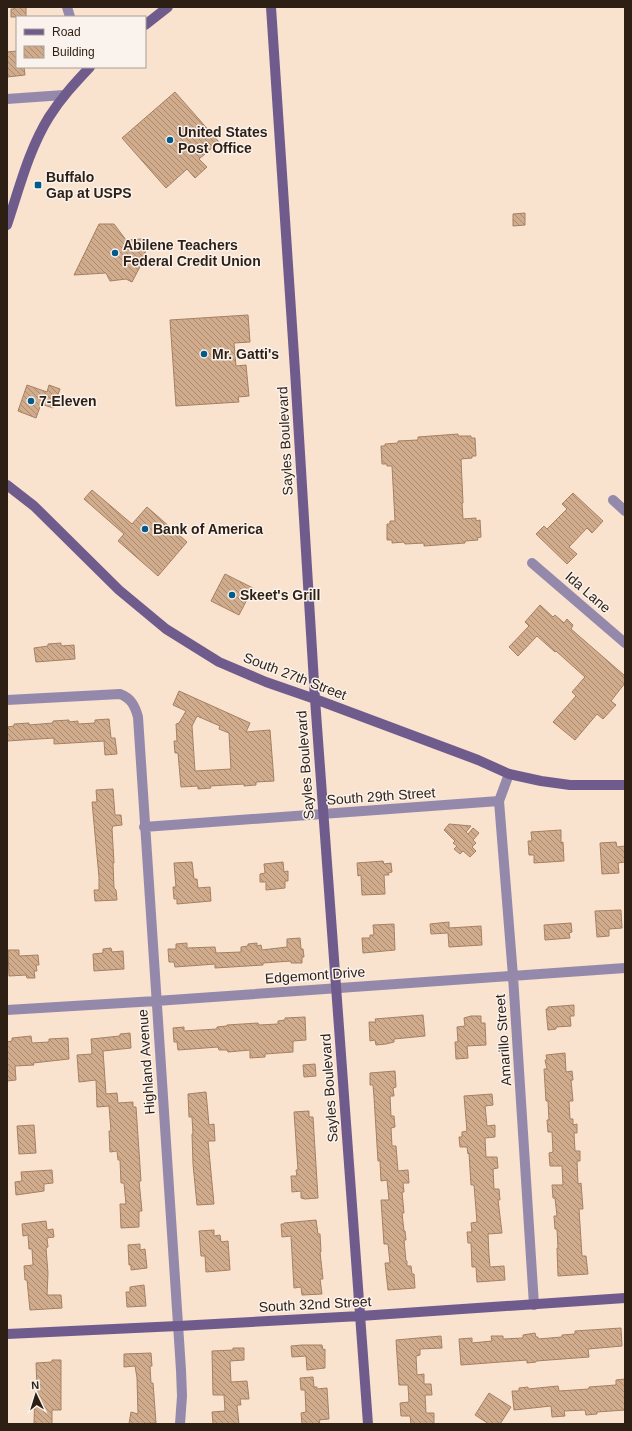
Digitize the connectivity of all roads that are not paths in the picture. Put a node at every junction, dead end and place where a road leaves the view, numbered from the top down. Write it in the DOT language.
graph roads {
  1 [pos="168,7"];
  2 [pos="271,7"];
  3 [pos="146,24"];
  4 [pos="89,68"];
  5 [pos="64,95"];
  6 [pos="7,98"];
  7 [pos="7,225"];
  8 [pos="7,486"];
  9 [pos="613,500"];
  10 [pos="625,511"];
  11 [pos="532,563"];
  12 [pos="625,643"];
  13 [pos="315,699"];
  14 [pos="7,700"];
  15 [pos="509,774"];
  16 [pos="625,785"];
  17 [pos="499,801"];
  18 [pos="323,814"];
  19 [pos="144,827"];
  20 [pos="625,968"];
  21 [pos="513,976"];
  22 [pos="335,988"];
  23 [pos="156,1001"];
  24 [pos="7,1010"];
  25 [pos="625,1298"];
  26 [pos="534,1305"];
  27 [pos="360,1316"];
  28 [pos="178,1326"];
  29 [pos="7,1334"];
  30 [pos="180,1424"];
  31 [pos="368,1424"];
  1 -- 3 [label="street"];
  2 -- 13 [label="street, Sayles Boulevard"];
  4 -- 5 [label="street"];
  5 -- 6 [label="street"];
  5 -- 7 [label="street"];
  8 -- 13 [label="street, South 27th Street"];
  9 -- 10 [label="street"];
  11 -- 12 [label="street, Ida Lane"];
  13 -- 15 [label="street, South 27th Street"];
  13 -- 18 [label="street, Sayles Boulevard"];
  14 -- 19 [label="street, Highland Avenue"];
  15 -- 16 [label="street, South 27th Street"];
  15 -- 17 [label="street, Amarillo Street"];
  17 -- 18 [label="street, South 29th Street"];
  17 -- 21 [label="street, Amarillo Street"];
  18 -- 19 [label="street, South 29th Street"];
  18 -- 22 [label="street, Sayles Boulevard"];
  19 -- 23 [label="street, Highland Avenue"];
  20 -- 21 [label="street, Edgemont Drive"];
  21 -- 22 [label="street, Edgemont Drive"];
  21 -- 26 [label="street, Amarillo Street"];
  22 -- 23 [label="street, Edgemont Drive"];
  22 -- 27 [label="street, Sayles Boulevard"];
  23 -- 24 [label="street, Edgemont Drive"];
  23 -- 28 [label="street, Highland Avenue"];
  25 -- 26 [label="street, South 32nd Street"];
  26 -- 27 [label="street, South 32nd Street"];
  27 -- 28 [label="street, South 32nd Street"];
  27 -- 31 [label="street, Sayles Boulevard"];
  28 -- 29 [label="street, South 32nd Street"];
  28 -- 30 [label="street, Highland Avenue"];
}
